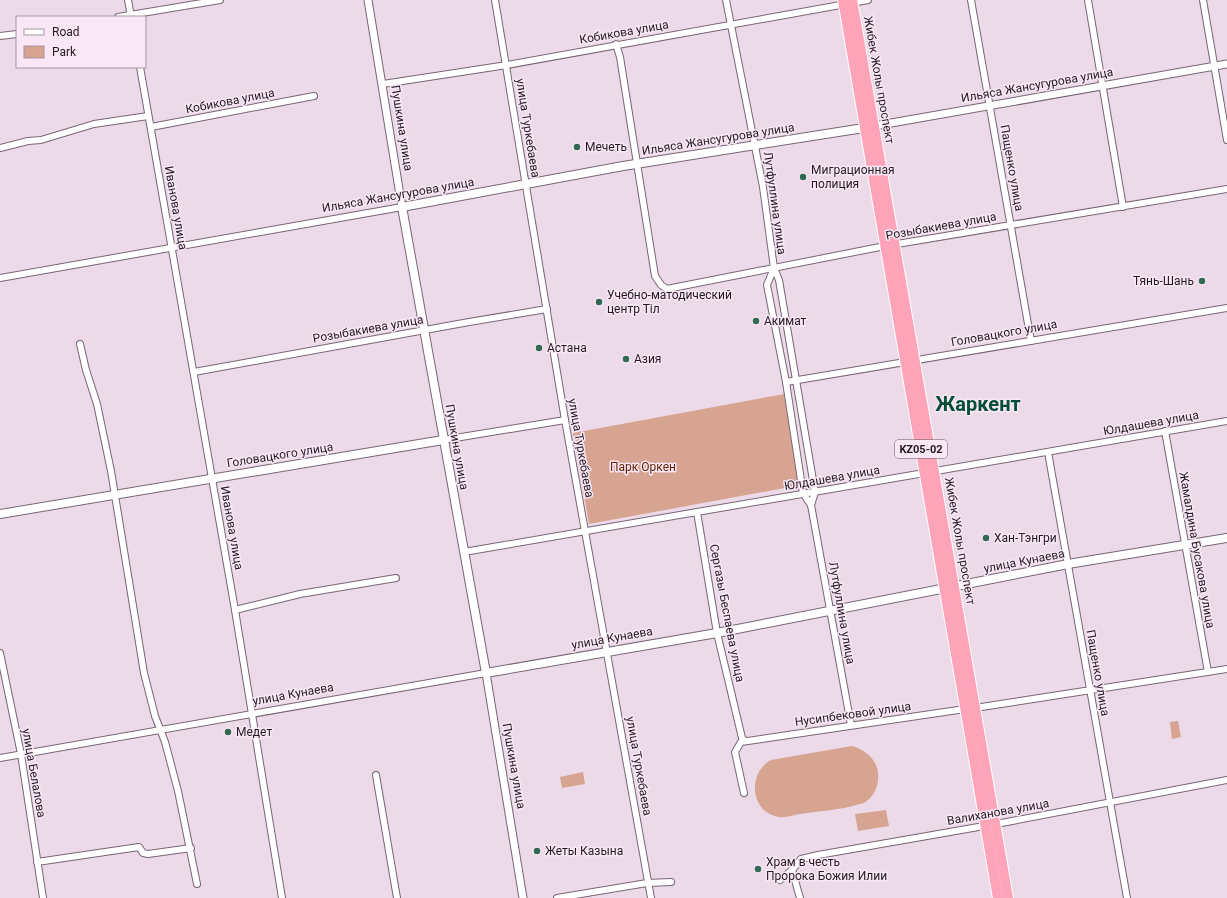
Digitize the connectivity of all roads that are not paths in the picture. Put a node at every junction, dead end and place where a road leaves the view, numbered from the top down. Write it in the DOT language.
graph roads {
  1 [pos="128,0"];
  2 [pos="220,0"];
  3 [pos="368,0"];
  4 [pos="495,0"];
  5 [pos="726,0"];
  6 [pos="868,0"];
  7 [pos="971,0"];
  8 [pos="1088,0"];
  9 [pos="1203,0"];
  10 [pos="848,2"];
  11 [pos="131,16"];
  12 [pos="731,26"];
  13 [pos="16,34"];
  14 [pos="0,36"];
  15 [pos="616,44"];
  16 [pos="1227,64"];
  17 [pos="507,65"];
  18 [pos="1214,66"];
  19 [pos="140,68"];
  20 [pos="383,84"];
  21 [pos="1103,85"];
  22 [pos="314,96"];
  23 [pos="990,106"];
  24 [pos="148,116"];
  25 [pos="151,127"];
  26 [pos="870,127"];
  27 [pos="1227,140"];
  28 [pos="756,144"];
  29 [pos="0,148"];
  30 [pos="636,164"];
  31 [pos="526,184"];
  32 [pos="1227,189"];
  33 [pos="402,207"];
  34 [pos="1123,208"];
  35 [pos="1012,225"];
  36 [pos="890,246"];
  37 [pos="172,248"];
  38 [pos="774,268"];
  39 [pos="0,278"];
  40 [pos="1227,308"];
  41 [pos="547,309"];
  42 [pos="424,330"];
  43 [pos="1031,340"];
  44 [pos="80,344"];
  45 [pos="910,361"];
  46 [pos="194,372"];
  47 [pos="796,380"];
  48 [pos="786,382"];
  49 [pos="565,420"];
  50 [pos="1227,421"];
  51 [pos="1165,431"];
  52 [pos="443,440"];
  53 [pos="1048,452"];
  54 [pos="930,472"];
  55 [pos="212,478"];
  56 [pos="815,492"];
  57 [pos="804,494"];
  58 [pos="115,496"];
  59 [pos="811,505"];
  60 [pos="697,512"];
  61 [pos="0,514"];
  62 [pos="585,532"];
  63 [pos="1227,538"];
  64 [pos="1185,545"];
  65 [pos="464,552"];
  66 [pos="1068,564"];
  67 [pos="396,578"];
  68 [pos="950,588"];
  69 [pos="236,610"];
  70 [pos="831,610"];
  71 [pos="717,633"];
  72 [pos="607,651"];
  73 [pos="0,653"];
  74 [pos="1227,669"];
  75 [pos="1208,672"];
  76 [pos="486,673"];
  77 [pos="1089,690"];
  78 [pos="970,708"];
  79 [pos="252,714"];
  80 [pos="851,725"];
  81 [pos="160,730"];
  82 [pos="742,740"];
  83 [pos="21,754"];
  84 [pos="0,758"];
  85 [pos="376,775"];
  86 [pos="1227,780"];
  87 [pos="744,793"];
  88 [pos="1109,803"];
  89 [pos="990,824"];
  90 [pos="191,848"];
  91 [pos="37,862"];
  92 [pos="792,870"];
  93 [pos="780,880"];
  94 [pos="647,882"];
  95 [pos="671,882"];
  96 [pos="197,884"];
  97 [pos="43,898"];
  98 [pos="282,898"];
  99 [pos="397,898"];
  100 [pos="523,898"];
  101 [pos="557,898"];
  102 [pos="651,898"];
  103 [pos="800,898"];
  104 [pos="998,898"];
  105 [pos="1008,898"];
  106 [pos="1127,898"];
  1 -- 11 [label="street"];
  2 -- 11 [label="street"];
  3 -- 20 [label="street, Пушкина улица"];
  4 -- 17 [label="street, улица Туркебаева"];
  5 -- 12 [label="street, Лутфуллина улица"];
  6 -- 10 [label="street, Кобикова улица"];
  7 -- 23 [label="street, Пащенко улица"];
  8 -- 21 [label="street"];
  9 -- 18 [label="street"];
  10 -- 12 [label="street, Кобикова улица"];
  10 -- 26 [label="highway, Жибек Жолы проспект"];
  12 -- 15 [label="street, Кобикова улица"];
  12 -- 28 [label="street, Лутфуллина улица"];
  13 -- 14 [label="street"];
  15 -- 17 [label="street, Кобикова улица"];
  15 -- 30 [label="street"];
  16 -- 18 [label="street, Ильяса Жансугурова улица"];
  17 -- 20 [label="street, Кобикова улица"];
  17 -- 31 [label="street, улица Туркебаева"];
  18 -- 21 [label="street, Ильяса Жансугурова улица"];
  18 -- 27 [label="street"];
  19 -- 24 [label="street, Иванова улица"];
  20 -- 33 [label="street, Пушкина улица"];
  21 -- 23 [label="street, Ильяса Жансугурова улица"];
  21 -- 34 [label="street"];
  22 -- 25 [label="street, Кобикова улица"];
  23 -- 26 [label="street, Ильяса Жансугурова улица"];
  23 -- 35 [label="street, Пащенко улица"];
  24 -- 25 [label="street, Иванова улица"];
  24 -- 29 [label="street"];
  25 -- 37 [label="street, Иванова улица"];
  26 -- 28 [label="main road, Ильяса Жансугурова улица"];
  26 -- 36 [label="highway, Жибек Жолы проспект"];
  28 -- 30 [label="main road, Ильяса Жансугурова улица"];
  28 -- 38 [label="street, Лутфуллина улица"];
  30 -- 31 [label="main road, Ильяса Жансугурова улица"];
  30 -- 38 [label="street, Розыбакиева улица"];
  31 -- 33 [label="main road, Ильяса Жансугурова улица"];
  31 -- 41 [label="street, улица Туркебаева"];
  32 -- 34 [label="street, Розыбакиева улица"];
  33 -- 37 [label="street, Ильяса Жансугурова улица"];
  33 -- 42 [label="main road, Пушкина улица"];
  34 -- 35 [label="street, Розыбакиева улица"];
  35 -- 36 [label="street, Розыбакиева улица"];
  35 -- 43 [label="street, Пащенко улица"];
  36 -- 38 [label="street, Розыбакиева улица"];
  36 -- 45 [label="highway, Жибек Жолы проспект"];
  37 -- 39 [label="street, Ильяса Жансугурова улица"];
  37 -- 46 [label="street, Иванова улица"];
  38 -- 47 [label="street, Лутфуллина улица"];
  38 -- 48 [label="street, Лутфуллина улица"];
  40 -- 43 [label="street, Головацкого улица"];
  41 -- 42 [label="street, Розыбакиева улица"];
  41 -- 49 [label="street, улица Туркебаева"];
  42 -- 46 [label="street, Розыбакиева улица"];
  42 -- 52 [label="main road, Пушкина улица"];
  43 -- 45 [label="street, Головацкого улица"];
  44 -- 58 [label="street"];
  45 -- 47 [label="street, Головацкого улица"];
  45 -- 54 [label="highway, Жибек Жолы проспект / KZ05-02"];
  46 -- 55 [label="street, Иванова улица"];
  47 -- 48 [label="street, Головацкого улица"];
  47 -- 56 [label="street, Лутфуллина улица"];
  48 -- 57 [label="street, Лутфуллина улица"];
  49 -- 52 [label="street, Головацкого улица"];
  49 -- 62 [label="street, улица Туркебаева"];
  50 -- 51 [label="street, Юлдашева улица"];
  51 -- 53 [label="street, Юлдашева улица"];
  51 -- 64 [label="street, Жамалдина Бусакова улица"];
  52 -- 55 [label="main road, Головацкого улица"];
  52 -- 65 [label="main road, Пушкина улица"];
  53 -- 54 [label="street, Юлдашева улица"];
  53 -- 66 [label="street, Пащенко улица"];
  54 -- 56 [label="street, Юлдашева улица"];
  54 -- 68 [label="highway, Жибек Жолы проспект / KZ05-02"];
  55 -- 58 [label="main road, Головацкого улица"];
  55 -- 69 [label="street, Иванова улица"];
  56 -- 57 [label="street, Юлдашева улица"];
  56 -- 59 [label="street, Лутфуллина улица"];
  57 -- 59 [label="street, Лутфуллина улица"];
  57 -- 60 [label="street, Юлдашева улица"];
  58 -- 61 [label="main road, Головацкого улица"];
  58 -- 81 [label="street"];
  59 -- 70 [label="street, Лутфуллина улица"];
  60 -- 62 [label="street, Юлдашева улица"];
  60 -- 71 [label="street, Сергазы Беспаева улица"];
  62 -- 65 [label="street, Юлдашева улица"];
  62 -- 72 [label="street, улица Туркебаева"];
  63 -- 64 [label="main road, улица Кунаева"];
  64 -- 66 [label="main road, улица Кунаева"];
  64 -- 75 [label="street, Жамалдина Бусакова улица"];
  65 -- 76 [label="main road, Пушкина улица"];
  66 -- 68 [label="main road, улица Кунаева"];
  66 -- 77 [label="street, Пащенко улица"];
  67 -- 69 [label="street"];
  68 -- 70 [label="main road, улица Кунаева"];
  68 -- 78 [label="highway, Жибек Жолы проспект / KZ05-02"];
  69 -- 79 [label="street, Иванова улица"];
  70 -- 71 [label="main road, улица Кунаева"];
  70 -- 80 [label="street, Лутфуллина улица"];
  71 -- 72 [label="main road, улица Кунаева"];
  71 -- 82 [label="street, Сергазы Беспаева улица"];
  72 -- 76 [label="main road, улица Кунаева"];
  72 -- 94 [label="street, улица Туркебаева"];
  73 -- 83 [label="street, улица Белалова"];
  74 -- 75 [label="street, Нусипбековой улица"];
  75 -- 77 [label="street, Нусипбековой улица"];
  76 -- 79 [label="street, улица Кунаева"];
  76 -- 100 [label="street, Пушкина улица"];
  77 -- 78 [label="street, Нусипбековой улица"];
  77 -- 88 [label="street, Пащенко улица"];
  78 -- 80 [label="street, Нусипбековой улица"];
  78 -- 89 [label="highway, Жибек Жолы проспект / KZ05-02"];
  79 -- 81 [label="street, улица Кунаева"];
  79 -- 98 [label="street, Иванова улица"];
  80 -- 82 [label="street, Нусипбековой улица"];
  81 -- 83 [label="street, улица Кунаева"];
  81 -- 90 [label="street"];
  82 -- 87 [label="street"];
  83 -- 84 [label="street, улица Кунаева"];
  83 -- 91 [label="street, улица Белалова"];
  85 -- 99 [label="street"];
  86 -- 88 [label="street, Валиханова улица"];
  88 -- 89 [label="street, Валиханова улица"];
  88 -- 106 [label="street, Пащенко улица"];
  89 -- 92 [label="street, Валиханова улица"];
  89 -- 104 [label="highway, Жибек Жолы проспект / KZ05-02"];
  89 -- 105 [label="highway, Жибек Жолы проспект / KZ05-02"];
  90 -- 91 [label="street"];
  90 -- 96 [label="street"];
  91 -- 97 [label="street, улица Белалова"];
  92 -- 93 [label="street, Валиханова улица"];
  92 -- 103 [label="street"];
  94 -- 95 [label="street"];
  94 -- 101 [label="street"];
  94 -- 102 [label="street, улица Туркебаева"];
}
